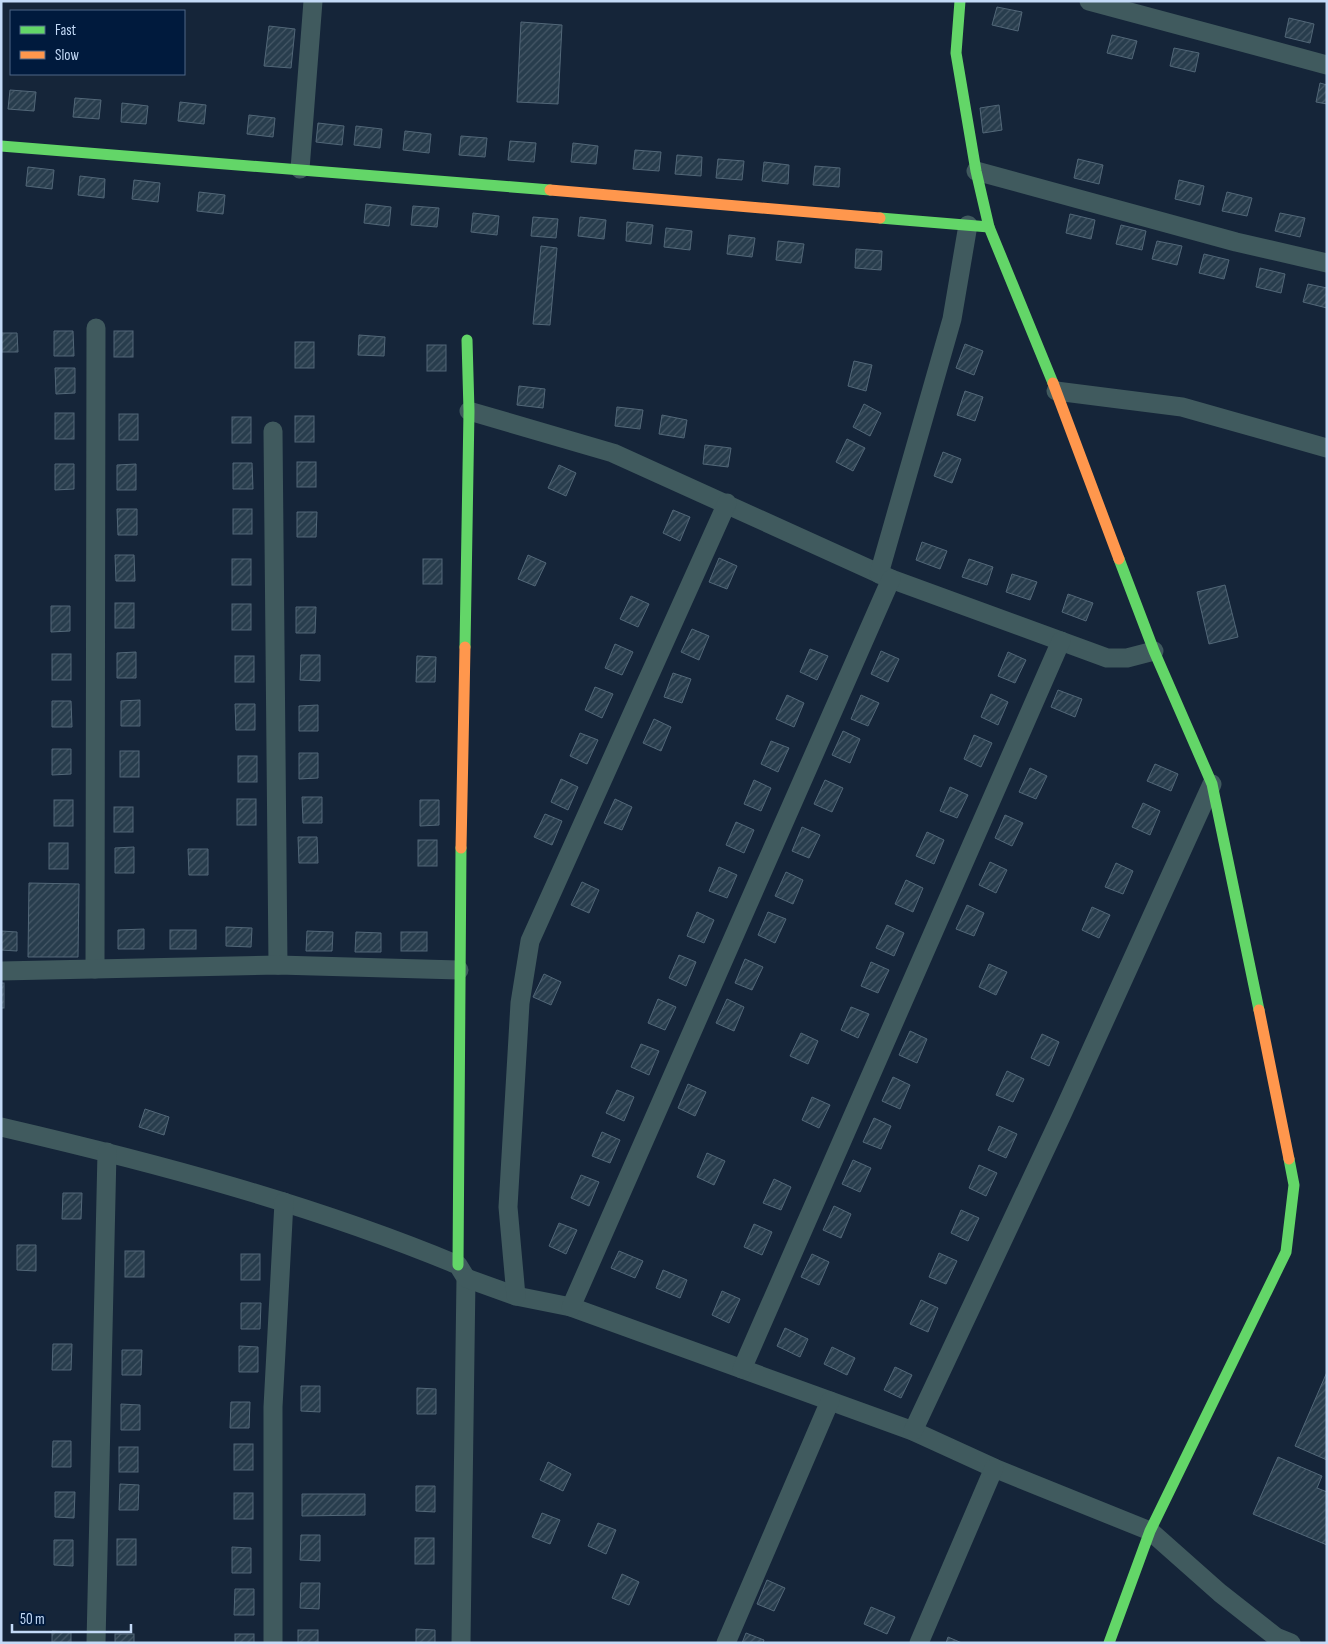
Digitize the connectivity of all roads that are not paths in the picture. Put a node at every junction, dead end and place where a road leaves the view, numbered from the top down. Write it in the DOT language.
graph roads {
  1 [pos="313,1"];
  2 [pos="960,1"];
  3 [pos="1089,1"];
  4 [pos="1327,65"];
  5 [pos="1,146"];
  6 [pos="300,169"];
  7 [pos="976,171"];
  8 [pos="968,225"];
  9 [pos="989,227"];
  10 [pos="1327,263"];
  11 [pos="96,328"];
  12 [pos="467,340"];
  13 [pos="1056,391"];
  14 [pos="469,411"];
  15 [pos="273,431"];
  16 [pos="1327,448"];
  17 [pos="727,503"];
  18 [pos="885,576"];
  19 [pos="1060,641"];
  20 [pos="1154,652"];
  21 [pos="1212,784"];
  22 [pos="278,965"];
  23 [pos="95,969"];
  24 [pos="459,970"];
  25 [pos="1,971"];
  26 [pos="1,1127"];
  27 [pos="107,1152"];
  28 [pos="284,1202"];
  29 [pos="462,1272"];
  30 [pos="516,1296"];
  31 [pos="572,1307"];
  32 [pos="742,1369"];
  33 [pos="830,1402"];
  34 [pos="913,1431"];
  35 [pos="994,1468"];
  36 [pos="1150,1531"];
  37 [pos="96,1643"];
  38 [pos="273,1643"];
  39 [pos="461,1643"];
  40 [pos="726,1643"];
  41 [pos="919,1643"];
  42 [pos="1109,1643"];
  43 [pos="1291,1643"];
  1 -- 6 [label="street"];
  2 -- 7 [label="street"];
  3 -- 4 [label="street"];
  5 -- 6 [label="street"];
  6 -- 8 [label="street"];
  7 -- 9 [label="street"];
  7 -- 10 [label="street"];
  8 -- 9 [label="street"];
  8 -- 18 [label="street"];
  9 -- 13 [label="street"];
  11 -- 23 [label="street"];
  12 -- 14 [label="street"];
  13 -- 16 [label="street"];
  13 -- 20 [label="street"];
  14 -- 17 [label="street"];
  14 -- 24 [label="street"];
  15 -- 22 [label="street"];
  17 -- 18 [label="street"];
  17 -- 30 [label="street"];
  18 -- 19 [label="street"];
  18 -- 31 [label="street"];
  19 -- 20 [label="street"];
  19 -- 32 [label="street"];
  20 -- 21 [label="street"];
  21 -- 34 [label="street"];
  21 -- 36 [label="street"];
  22 -- 23 [label="street"];
  22 -- 24 [label="street"];
  23 -- 25 [label="street"];
  24 -- 29 [label="street"];
  26 -- 27 [label="street"];
  27 -- 28 [label="street"];
  27 -- 37 [label="street"];
  28 -- 29 [label="street"];
  28 -- 38 [label="street"];
  29 -- 30 [label="street"];
  29 -- 39 [label="street"];
  30 -- 31 [label="street"];
  31 -- 32 [label="street"];
  32 -- 33 [label="street"];
  33 -- 34 [label="street"];
  33 -- 40 [label="street"];
  34 -- 35 [label="street"];
  35 -- 36 [label="street"];
  35 -- 41 [label="street"];
  36 -- 42 [label="street"];
  36 -- 43 [label="street"];
}
